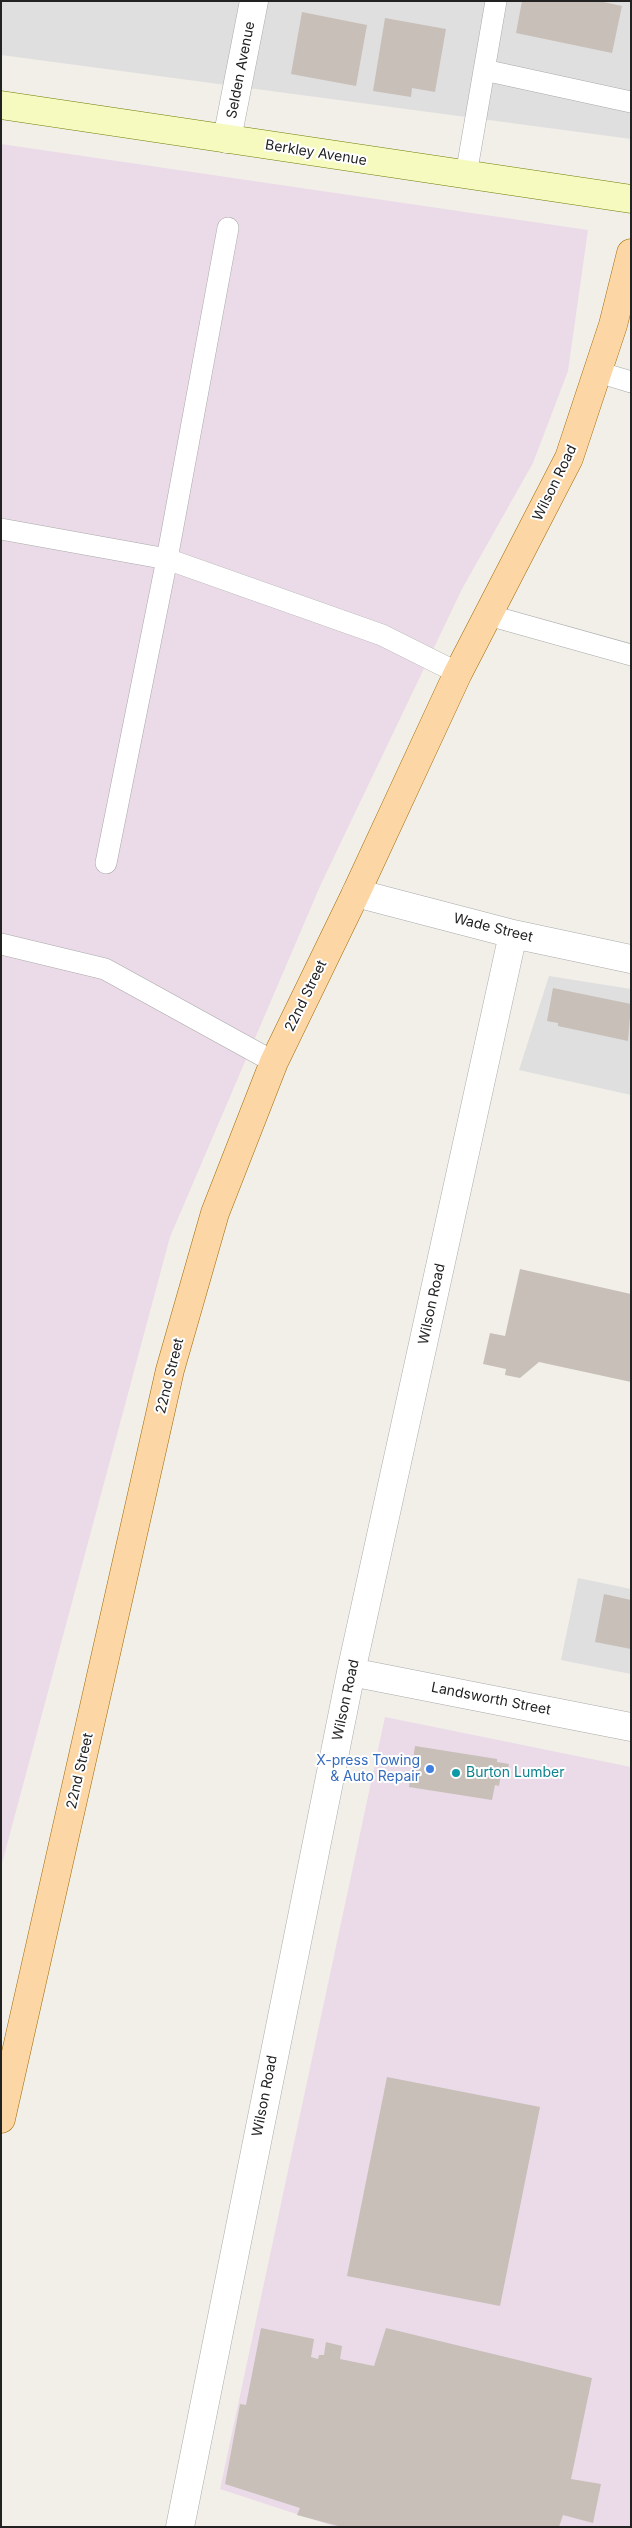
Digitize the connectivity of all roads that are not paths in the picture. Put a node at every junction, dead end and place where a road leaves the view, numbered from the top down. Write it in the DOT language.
graph roads {
  1 [pos="254,1"];
  2 [pos="496,1"];
  3 [pos="484,70"];
  4 [pos="631,102"];
  5 [pos="1,105"];
  6 [pos="227,139"];
  7 [pos="466,175"];
  8 [pos="631,199"];
  9 [pos="228,228"];
  10 [pos="631,253"];
  11 [pos="598,372"];
  12 [pos="631,382"];
  13 [pos="1,529"];
  14 [pos="167,559"];
  15 [pos="488,615"];
  16 [pos="631,655"];
  17 [pos="458,673"];
  18 [pos="106,863"];
  19 [pos="356,892"];
  20 [pos="513,934"];
  21 [pos="1,944"];
  22 [pos="631,959"];
  23 [pos="274,1062"];
  24 [pos="351,1672"];
  25 [pos="631,1726"];
  26 [pos="1,2119"];
  27 [pos="180,2527"];
  1 -- 6 [label="street, Selden Avenue"];
  2 -- 3 [label="lane"];
  3 -- 4 [label="lane"];
  3 -- 7 [label="lane"];
  5 -- 6 [label="street, Berkley Avenue"];
  6 -- 7 [label="street, Berkley Avenue"];
  7 -- 8 [label="street, Berkley Avenue"];
  9 -- 14 [label="lane"];
  10 -- 11 [label="main road, Wilson Road"];
  11 -- 12 [label="lane"];
  11 -- 15 [label="main road, Wilson Road"];
  13 -- 14 [label="lane"];
  14 -- 17 [label="lane"];
  14 -- 18 [label="lane"];
  15 -- 16 [label="lane"];
  15 -- 17 [label="main road, Wilson Road"];
  17 -- 19 [label="main road, 22nd Street"];
  19 -- 20 [label="street, Wade Street"];
  19 -- 23 [label="main road, 22nd Street"];
  20 -- 22 [label="street, Wade Street"];
  20 -- 24 [label="street, Wilson Road"];
  21 -- 23 [label="lane"];
  23 -- 26 [label="main road, 22nd Street"];
  24 -- 25 [label="street, Landsworth Street"];
  24 -- 27 [label="street, Wilson Road"];
}
